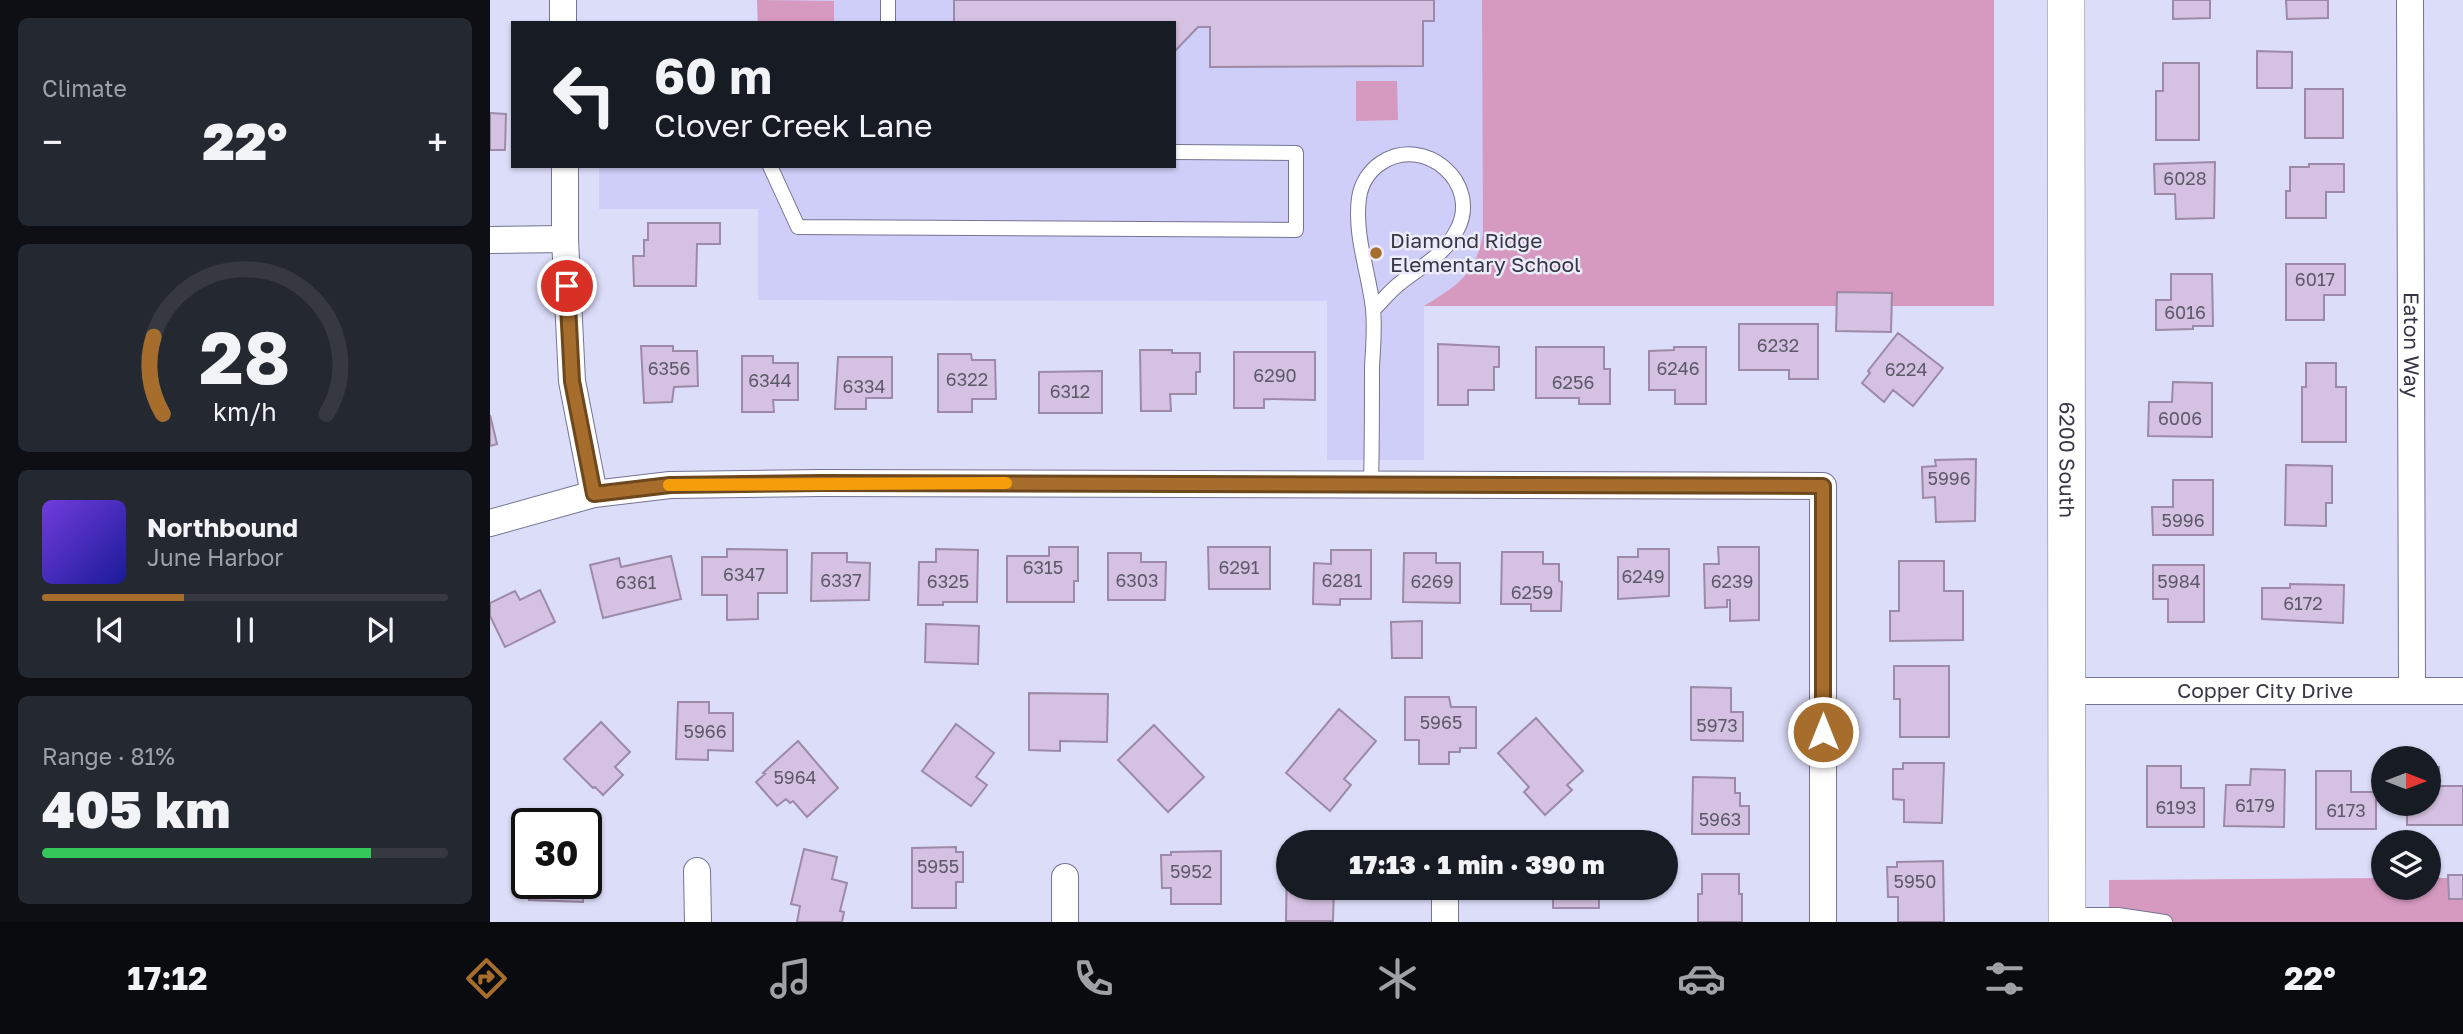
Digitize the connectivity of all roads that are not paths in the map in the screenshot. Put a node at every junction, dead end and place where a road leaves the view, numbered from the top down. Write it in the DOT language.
graph roads {
  1 [pos="563,0"];
  2 [pos="888,0"];
  3 [pos="2066,0"];
  4 [pos="2410,0"];
  5 [pos="563,21"];
  6 [pos="888,21"];
  7 [pos="1176,152"];
  8 [pos="565,168"];
  9 [pos="771,168"];
  10 [pos="565,239"];
  11 [pos="490,240"];
  12 [pos="1373,310"];
  13 [pos="1371,485"];
  14 [pos="594,494"];
  15 [pos="490,523"];
  16 [pos="2067,691"];
  17 [pos="2412,691"];
  18 [pos="2463,691"];
  19 [pos="697,871"];
  20 [pos="1065,877"];
  21 [pos="1445,900"];
  22 [pos="2067,919"];
  23 [pos="698,922"];
  24 [pos="1065,922"];
  25 [pos="1445,922"];
  26 [pos="1823,922"];
  27 [pos="2165,922"];
  1 -- 5 [label="street"];
  2 -- 6 [label="lane"];
  3 -- 16 [label="main road, 6200 South"];
  4 -- 17 [label="street, Eaton Way"];
  7 -- 9 [label="lane"];
  8 -- 10 [label="street"];
  10 -- 11 [label="street"];
  10 -- 14 [label="street"];
  12 -- 12 [label="lane"];
  12 -- 13 [label="lane"];
  13 -- 14 [label="street"];
  13 -- 26 [label="street"];
  14 -- 15 [label="street"];
  16 -- 17 [label="street, Copper City Drive"];
  16 -- 22 [label="main road, 6200 South"];
  17 -- 18 [label="street, Copper City Drive"];
  19 -- 23 [label="street"];
  20 -- 24 [label="street"];
  21 -- 25 [label="street"];
  22 -- 27 [label="lane"];
}
